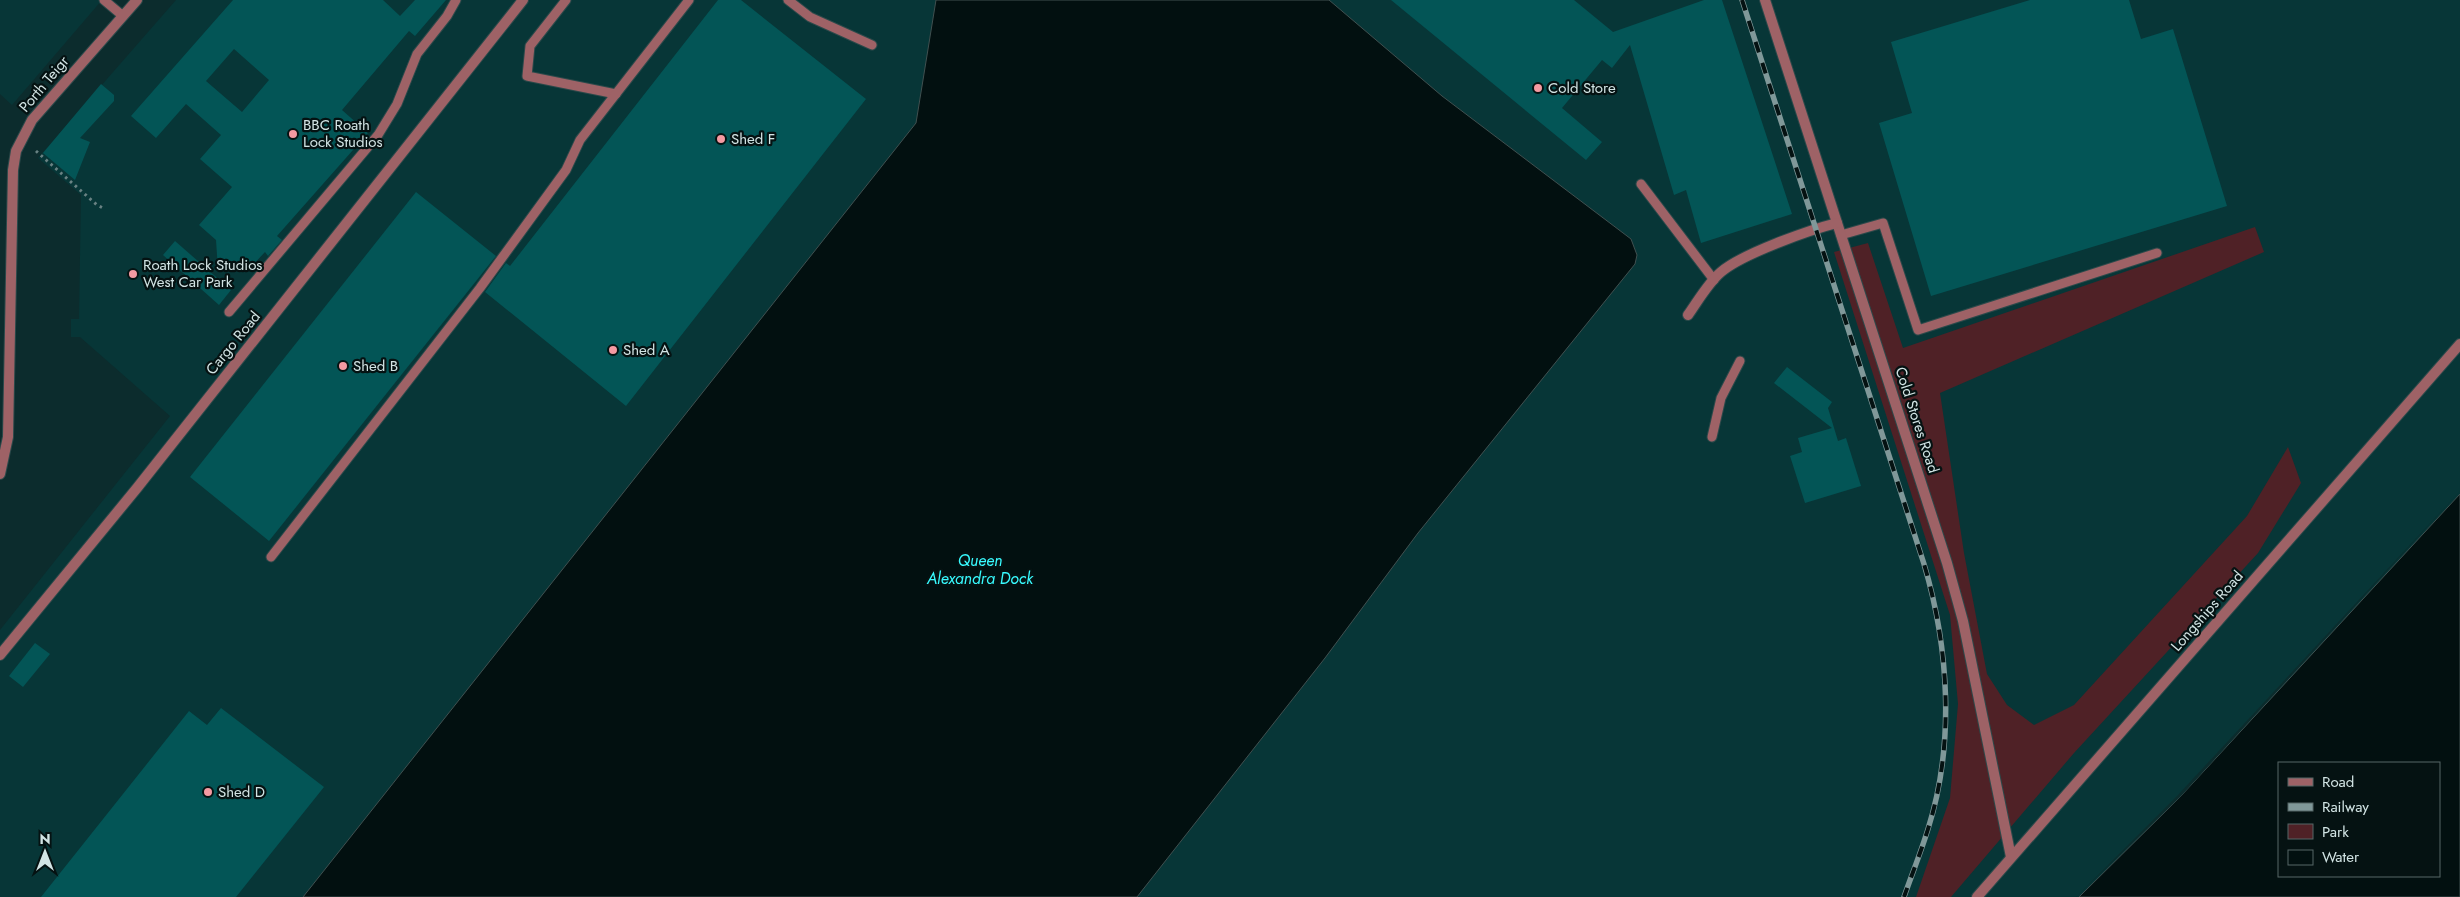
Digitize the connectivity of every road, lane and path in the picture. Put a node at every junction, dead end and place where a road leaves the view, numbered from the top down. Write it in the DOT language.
graph roads {
  1 [pos="104,0"];
  2 [pos="137,0"];
  3 [pos="456,0"];
  4 [pos="523,0"];
  5 [pos="566,0"];
  6 [pos="689,0"];
  7 [pos="788,0"];
  8 [pos="1765,0"];
  9 [pos="123,16"];
  10 [pos="872,45"];
  11 [pos="616,94"];
  12 [pos="36,151"];
  13 [pos="1641,184"];
  14 [pos="105,209"];
  15 [pos="1837,223"];
  16 [pos="1841,235"];
  17 [pos="2157,253"];
  18 [pos="1714,280"];
  19 [pos="229,312"];
  20 [pos="1688,315"];
  21 [pos="2460,344"];
  22 [pos="1740,361"];
  23 [pos="1712,437"];
  24 [pos="0,474"];
  25 [pos="271,558"];
  26 [pos="0,655"];
  27 [pos="2010,857"];
  28 [pos="1977,897"];
  1 -- 9 [label="lane"];
  2 -- 9 [label="street, Porth Teigr"];
  3 -- 19 [label="lane"];
  4 -- 26 [label="street, Cargo Road"];
  5 -- 11 [label="lane"];
  6 -- 11 [label="lane"];
  7 -- 10 [label="lane"];
  8 -- 15 [label="street, Cold Stores Road"];
  9 -- 24 [label="street, Porth Teigr"];
  11 -- 25 [label="lane"];
  12 -- 14 [label="path"];
  13 -- 18 [label="lane"];
  15 -- 16 [label="street, Cold Stores Road"];
  15 -- 18 [label="street"];
  16 -- 17 [label="lane"];
  16 -- 27 [label="street, Cold Stores Road"];
  18 -- 20 [label="street"];
  21 -- 27 [label="street, Longships Road"];
  22 -- 23 [label="lane"];
  27 -- 28 [label="street, Longships Road"];
}
